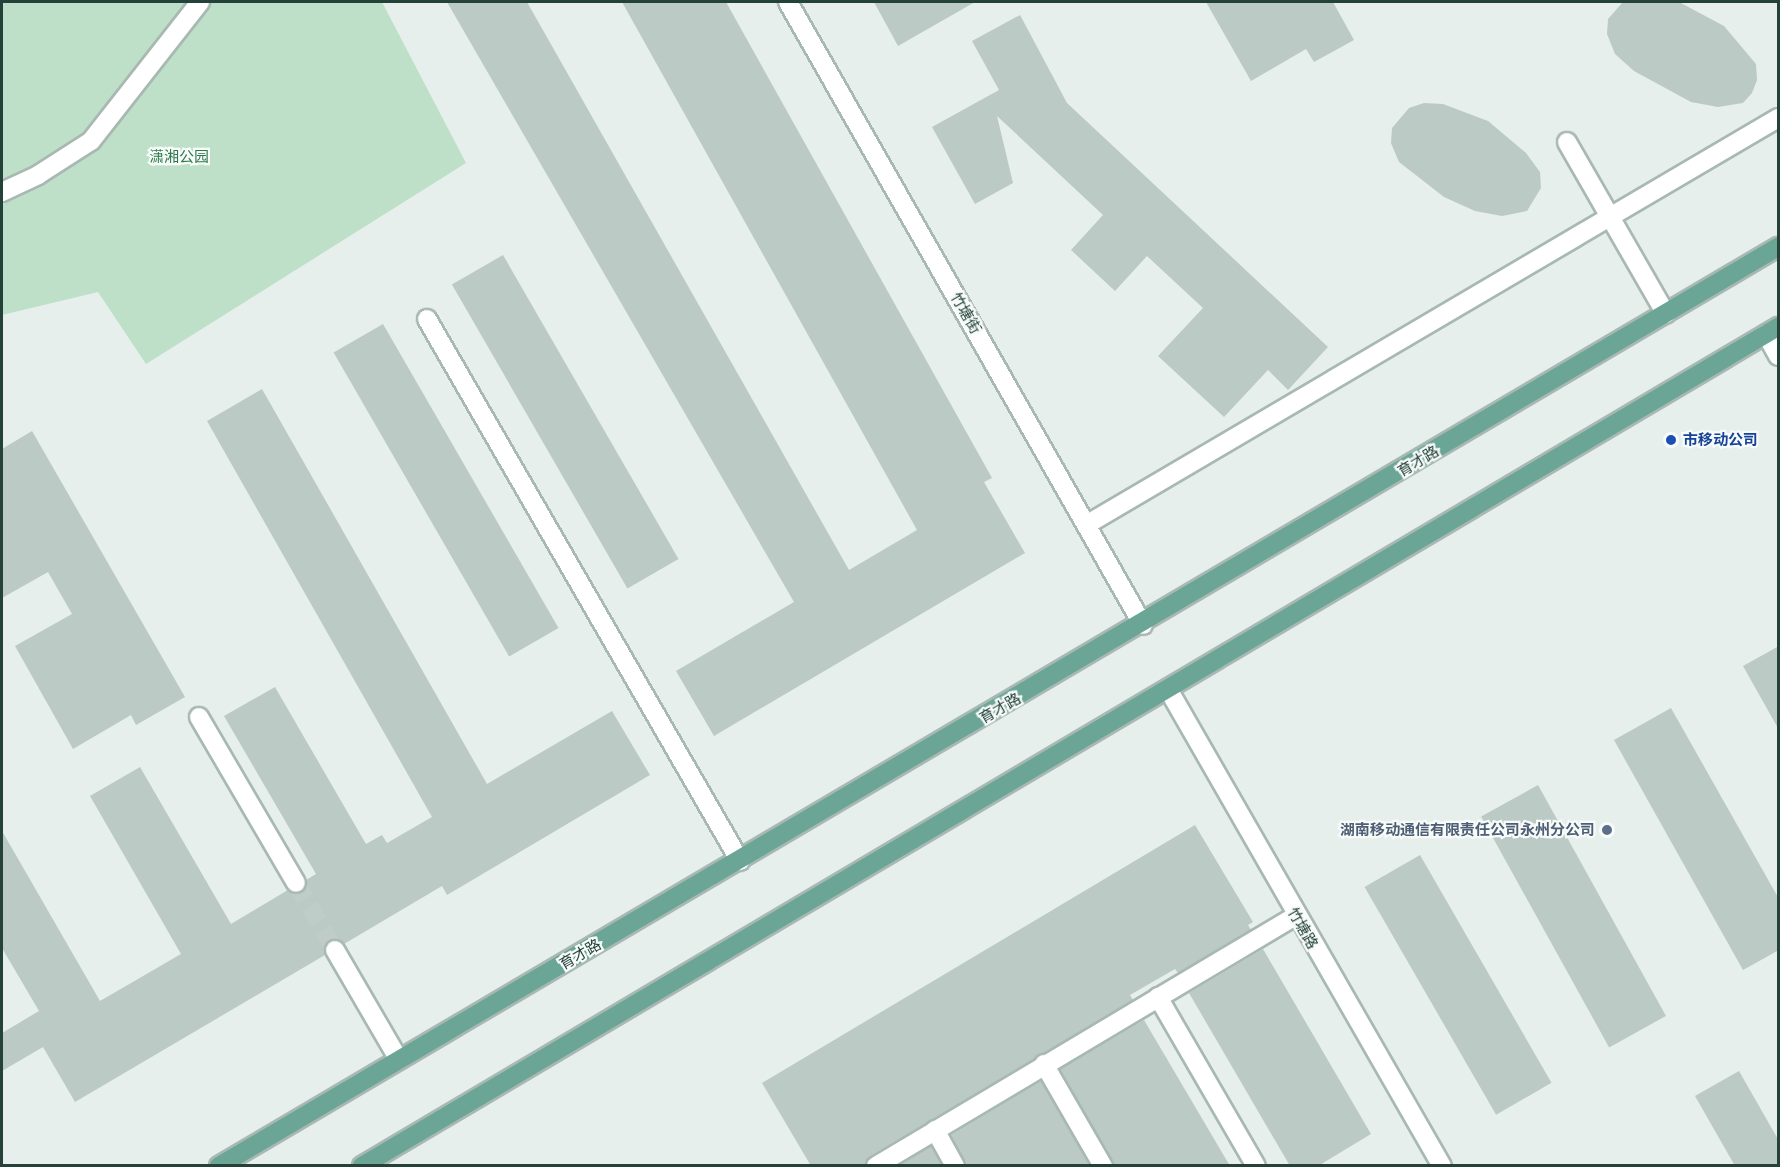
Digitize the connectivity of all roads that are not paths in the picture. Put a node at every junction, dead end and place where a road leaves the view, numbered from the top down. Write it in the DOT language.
graph roads {
  1 [pos="200,2"];
  2 [pos="788,2"];
  3 [pos="1779,118"];
  4 [pos="1567,142"];
  5 [pos="2,192"];
  6 [pos="1610,217"];
  7 [pos="1779,247"];
  8 [pos="1666,314"];
  9 [pos="428,320"];
  10 [pos="1772,331"];
  11 [pos="1779,356"];
  12 [pos="1086,525"];
  13 [pos="1143,625"];
  14 [pos="1168,690"];
  15 [pos="199,717"];
  16 [pos="740,861"];
  17 [pos="296,883"];
  18 [pos="1296,916"];
  19 [pos="335,950"];
  20 [pos="1158,997"];
  21 [pos="399,1060"];
  22 [pos="1044,1064"];
  23 [pos="935,1130"];
  24 [pos="219,1166"];
  25 [pos="362,1166"];
  26 [pos="876,1166"];
  27 [pos="955,1166"];
  28 [pos="1103,1166"];
  29 [pos="1256,1166"];
  30 [pos="1442,1166"];
  1 -- 5 [label="street"];
  2 -- 12 [label="street, 竹塘街"];
  3 -- 6 [label="street"];
  4 -- 6 [label="street"];
  6 -- 8 [label="street"];
  6 -- 12 [label="street"];
  7 -- 8 [label="main road, 育才路"];
  8 -- 13 [label="main road, 育才路"];
  9 -- 16 [label="street"];
  10 -- 11 [label="street"];
  10 -- 14 [label="main road"];
  12 -- 13 [label="street, 竹塘街"];
  13 -- 16 [label="main road, 育才路"];
  14 -- 18 [label="street, 竹塘路"];
  14 -- 25 [label="main road"];
  15 -- 17 [label="street"];
  16 -- 21 [label="main road, 育才路"];
  18 -- 20 [label="street"];
  18 -- 30 [label="street, 竹塘路"];
  19 -- 21 [label="street"];
  20 -- 22 [label="street"];
  20 -- 29 [label="street"];
  21 -- 24 [label="main road, 育才路"];
  22 -- 23 [label="street"];
  22 -- 28 [label="street"];
  23 -- 26 [label="street"];
  23 -- 27 [label="street"];
}
